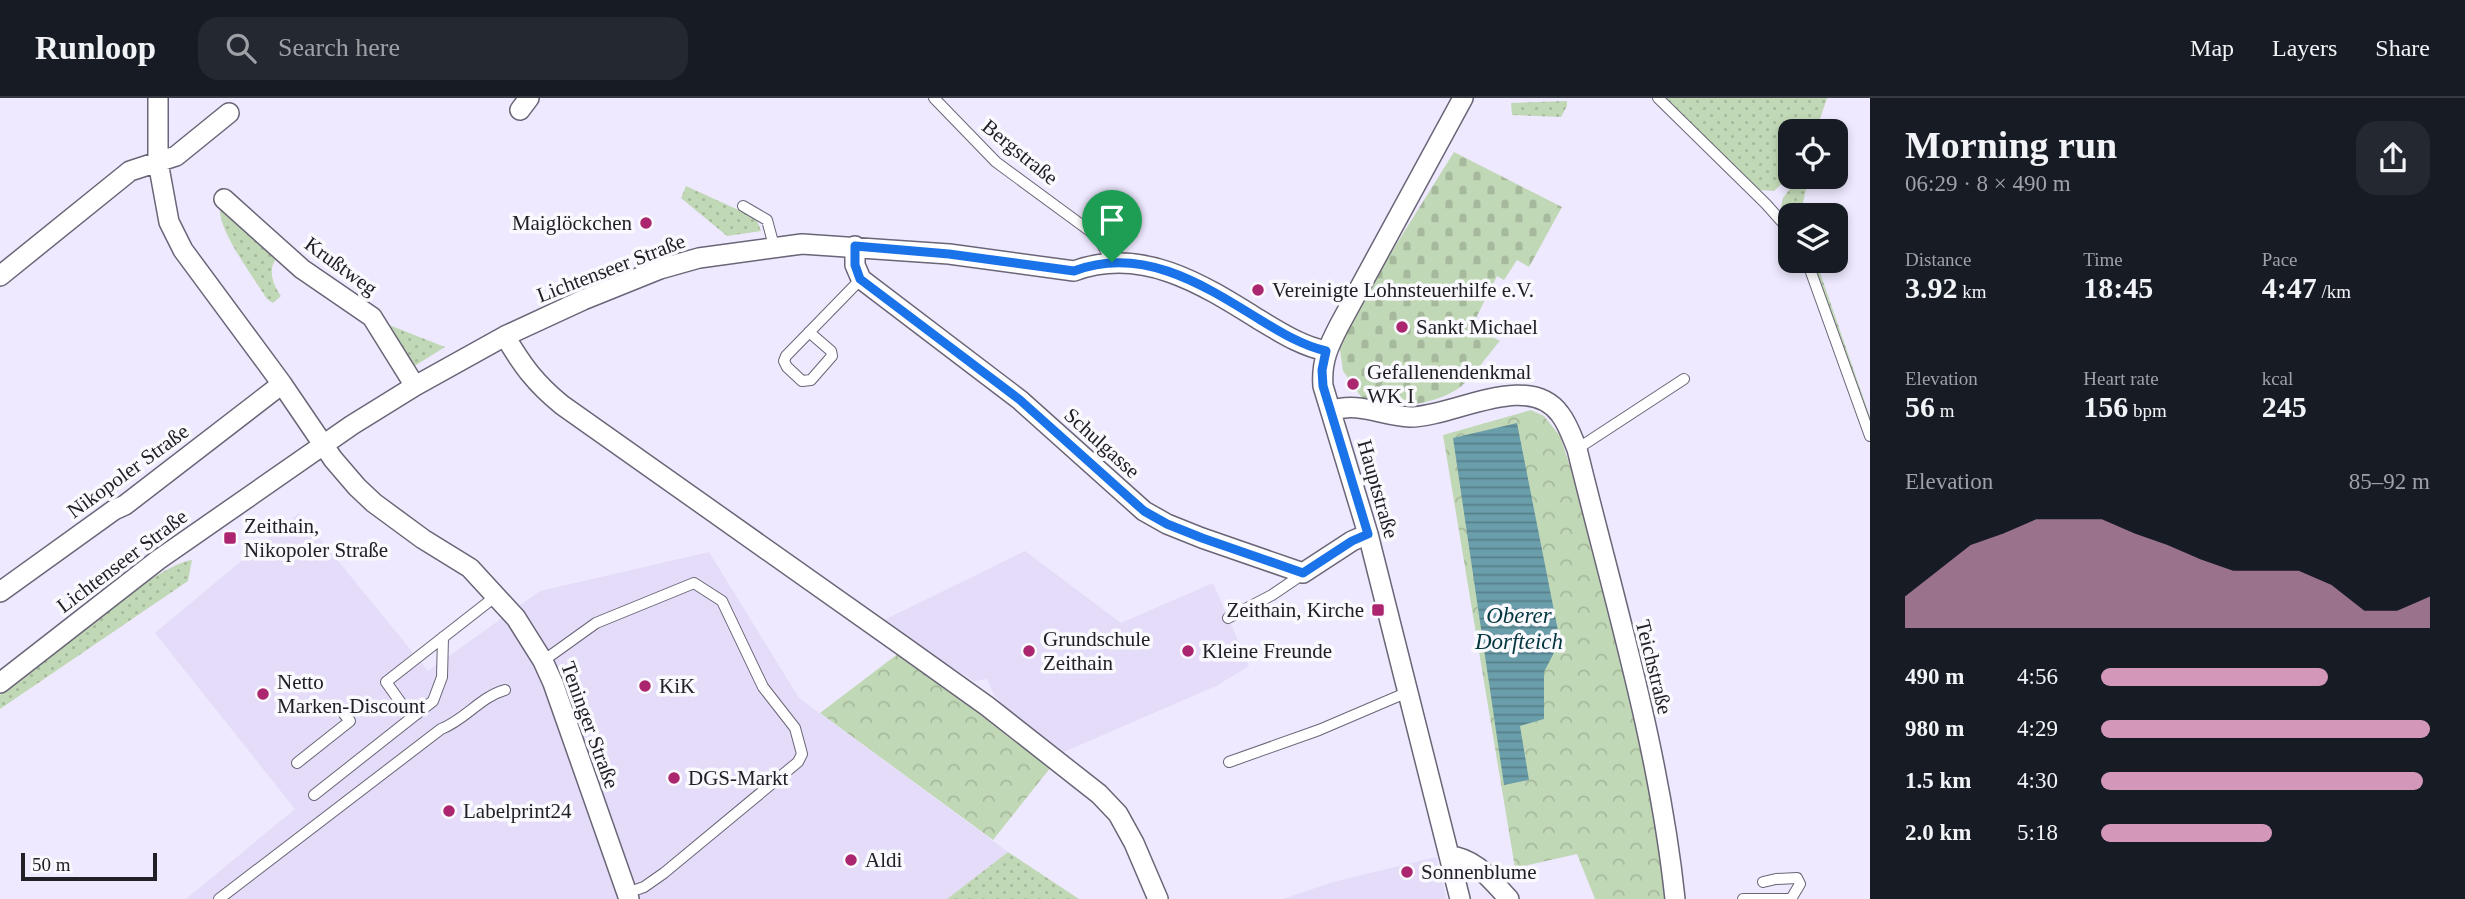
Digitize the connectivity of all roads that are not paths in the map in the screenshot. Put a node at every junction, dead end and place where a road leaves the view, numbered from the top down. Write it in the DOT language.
graph roads {
  1 [pos="158,98"];
  2 [pos="934,98"];
  3 [pos="1463,98"];
  4 [pos="1658,98"];
  5 [pos="229,113"];
  6 [pos="158,162"];
  7 [pos="224,199"];
  8 [pos="743,206"];
  9 [pos="1778,218"];
  10 [pos="774,246"];
  11 [pos="855,246"];
  12 [pos="1112,262"];
  13 [pos="1811,273"];
  14 [pos="0,276"];
  15 [pos="860,279"];
  16 [pos="809,331"];
  17 [pos="505,336"];
  18 [pos="1326,351"];
  19 [pos="1684,379"];
  20 [pos="282,384"];
  21 [pos="415,386"];
  22 [pos="1331,411"];
  23 [pos="1870,436"];
  24 [pos="324,445"];
  25 [pos="1577,449"];
  26 [pos="1368,534"];
  27 [pos="1303,573"];
  28 [pos="0,592"];
  29 [pos="496,596"];
  30 [pos="1228,618"];
  31 [pos="443,637"];
  32 [pos="542,661"];
  33 [pos="0,683"];
  34 [pos="505,690"];
  35 [pos="1408,692"];
  36 [pos="344,714"];
  37 [pos="417,714"];
  38 [pos="1229,762"];
  39 [pos="297,763"];
  40 [pos="314,794"];
  41 [pos="1449,856"];
  42 [pos="1763,882"];
  43 [pos="628,896"];
  44 [pos="219,899"];
  45 [pos="1158,899"];
  46 [pos="1460,899"];
  47 [pos="1509,899"];
  48 [pos="1675,899"];
  49 [pos="1743,899"];
  1 -- 6 [label="street"];
  2 -- 12 [label="lane, Bergstraße"];
  3 -- 18 [label="street, Hauptstraße"];
  4 -- 9 [label="lane"];
  5 -- 6 [label="street"];
  6 -- 14 [label="street"];
  6 -- 20 [label="street"];
  7 -- 21 [label="street, Krußtweg"];
  8 -- 10 [label="lane"];
  10 -- 11 [label="street, Lichtenseer Straße"];
  10 -- 17 [label="street, Lichtenseer Straße"];
  11 -- 12 [label="street, Lichtenseer Straße"];
  11 -- 15 [label="street"];
  12 -- 18 [label="street, Lichtenseer Straße"];
  13 -- 23 [label="lane"];
  15 -- 16 [label="lane"];
  15 -- 27 [label="street, Schulgasse"];
  16 -- 16 [label="lane"];
  17 -- 21 [label="street, Lichtenseer Straße"];
  17 -- 45 [label="street"];
  18 -- 22 [label="street, Hauptstraße"];
  19 -- 25 [label="lane"];
  20 -- 24 [label="street"];
  20 -- 28 [label="street, Nikopoler Straße"];
  21 -- 24 [label="street, Lichtenseer Straße"];
  22 -- 25 [label="street, Teichstraße"];
  22 -- 26 [label="street, Hauptstraße"];
  24 -- 29 [label="street, Teninger Straße"];
  24 -- 33 [label="street, Lichtenseer Straße"];
  25 -- 48 [label="street, Teichstraße"];
  26 -- 27 [label="street"];
  26 -- 35 [label="street, Hauptstraße"];
  27 -- 30 [label="lane"];
  29 -- 31 [label="lane"];
  29 -- 32 [label="street, Teninger Straße"];
  31 -- 37 [label="lane"];
  31 -- 37 [label="lane"];
  32 -- 43 [label="street, Teninger Straße"];
  32 -- 43 [label="lane"];
  34 -- 44 [label="lane"];
  35 -- 38 [label="lane"];
  35 -- 41 [label="street, Hauptstraße"];
  36 -- 39 [label="lane"];
  37 -- 40 [label="lane"];
  41 -- 46 [label="street, Hauptstraße"];
  41 -- 47 [label="street"];
  42 -- 49 [label="lane"];
}
